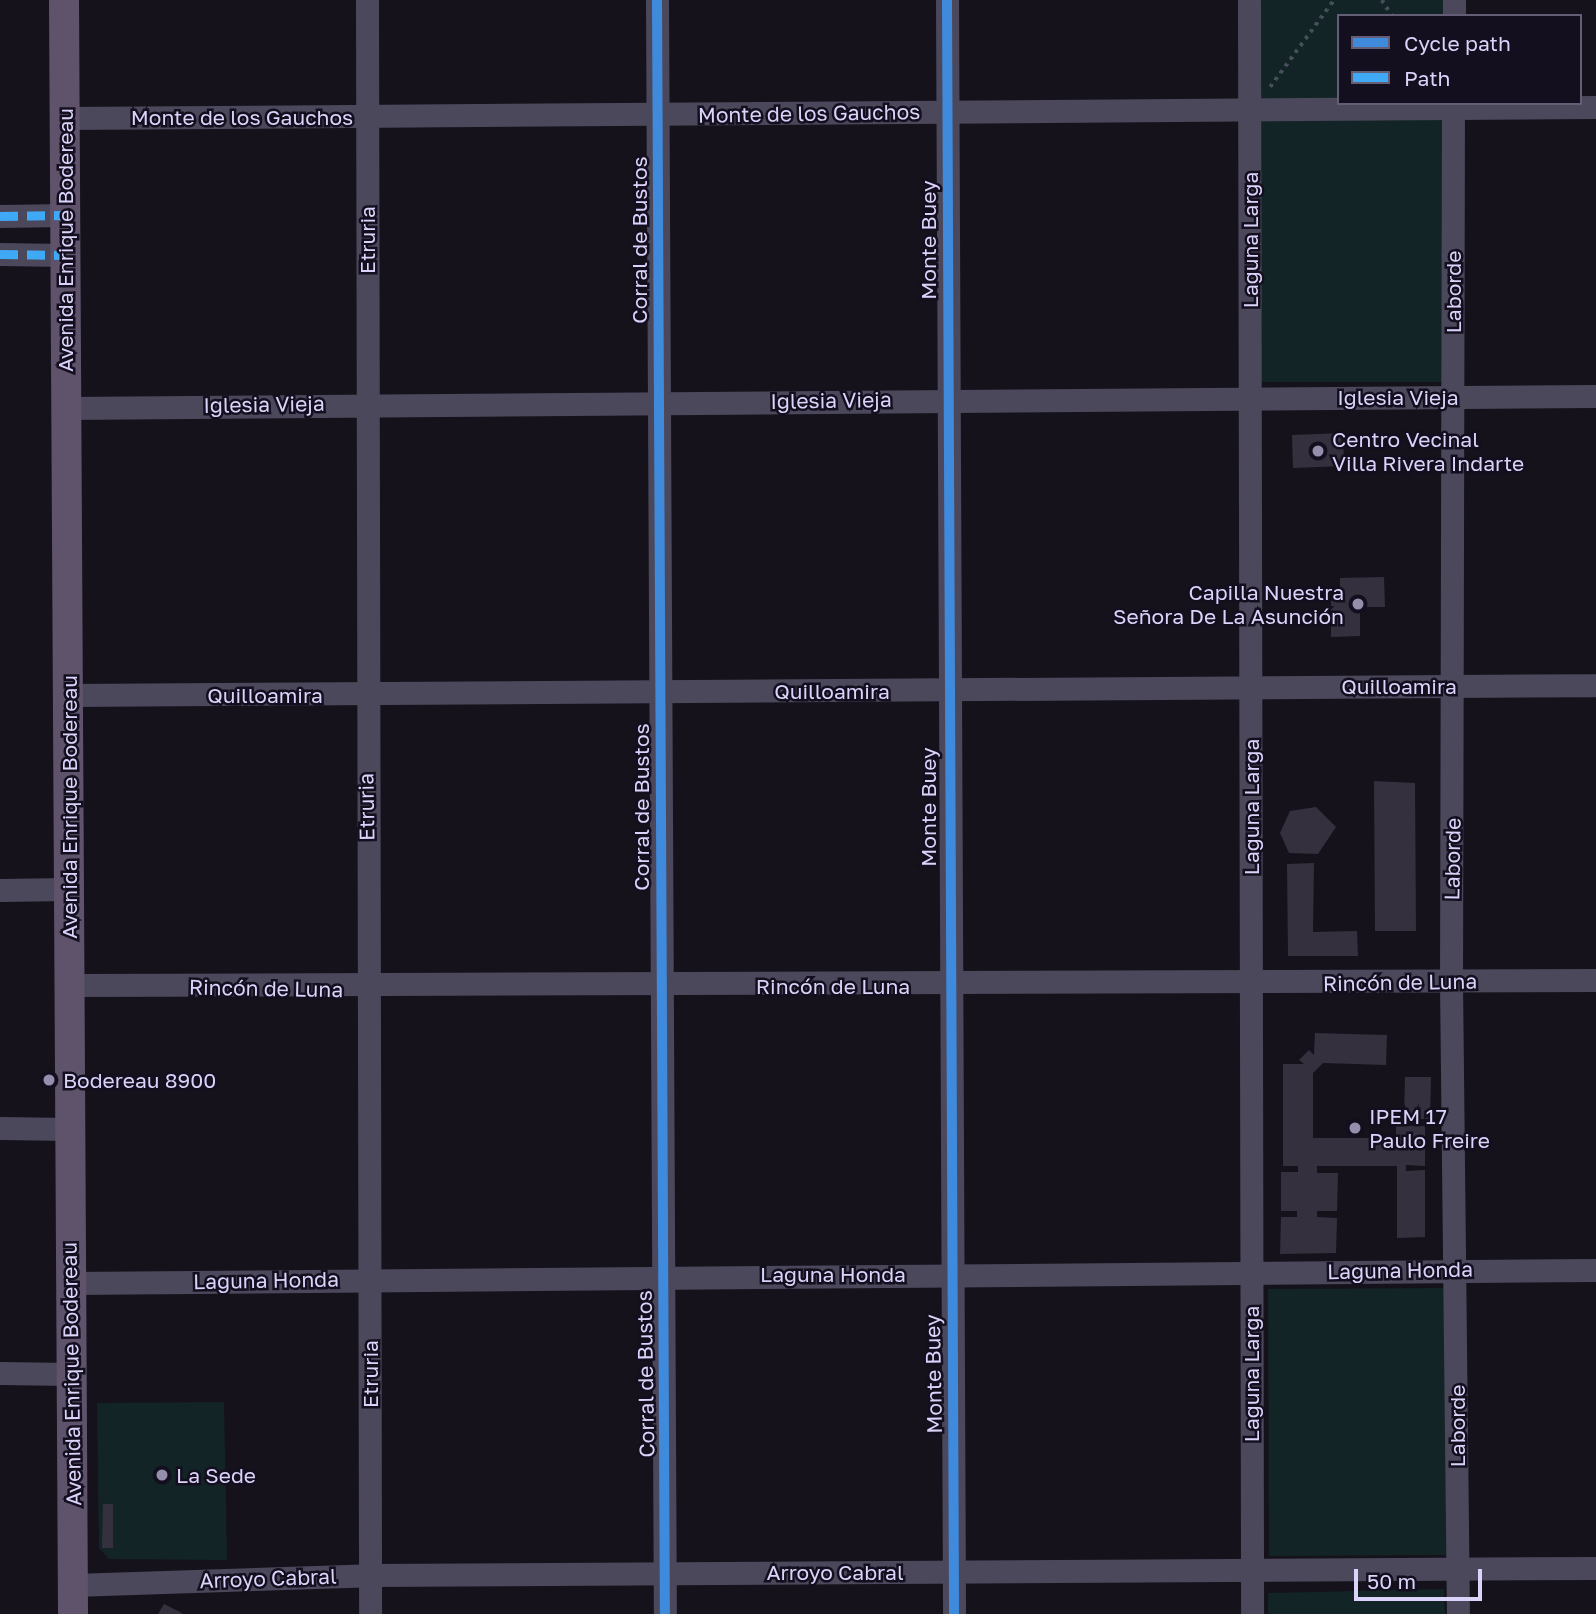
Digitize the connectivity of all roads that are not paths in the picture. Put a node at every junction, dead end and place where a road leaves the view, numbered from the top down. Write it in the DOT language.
graph roads {
  1 [pos="64,0"];
  2 [pos="366,0"];
  3 [pos="657,0"];
  4 [pos="947,0"];
  5 [pos="1249,0"];
  6 [pos="1257,102"];
  7 [pos="1337,103"];
  8 [pos="1453,105"];
  9 [pos="1596,107"];
  10 [pos="947,112"];
  11 [pos="657,115"];
  12 [pos="367,116"];
  13 [pos="64,118"];
  14 [pos="65,215"];
  15 [pos="0,216"];
  16 [pos="0,254"];
  17 [pos="65,255"];
  18 [pos="1453,396"];
  19 [pos="1596,396"];
  20 [pos="1251,398"];
  21 [pos="948,399"];
  22 [pos="659,402"];
  23 [pos="367,403"];
  24 [pos="66,408"];
  25 [pos="1596,685"];
  26 [pos="1454,686"];
  27 [pos="1252,688"];
  28 [pos="948,690"];
  29 [pos="661,692"];
  30 [pos="365,694"];
  31 [pos="68,695"];
  32 [pos="68,889"];
  33 [pos="0,890"];
  34 [pos="1596,980"];
  35 [pos="1451,982"];
  36 [pos="1249,984"];
  37 [pos="70,985"];
  38 [pos="658,986"];
  39 [pos="947,986"];
  40 [pos="369,989"];
  41 [pos="0,1128"];
  42 [pos="69,1129"];
  43 [pos="1456,1270"];
  44 [pos="1596,1270"];
  45 [pos="1251,1272"];
  46 [pos="951,1273"];
  47 [pos="663,1274"];
  48 [pos="370,1278"];
  49 [pos="69,1283"];
  50 [pos="0,1373"];
  51 [pos="69,1374"];
  52 [pos="1596,1568"];
  53 [pos="1458,1569"];
  54 [pos="1251,1570"];
  55 [pos="954,1572"];
  56 [pos="666,1573"];
  57 [pos="370,1575"];
  58 [pos="73,1600"];
  59 [pos="370,1614"];
  60 [pos="666,1614"];
  61 [pos="954,1614"];
  62 [pos="1251,1614"];
  63 [pos="1458,1614"];
  1 -- 13 [label="main road, Avenida Enrique Bodereau"];
  2 -- 12 [label="street, Etruria"];
  3 -- 11 [label="street, Corral de Bustos"];
  4 -- 10 [label="street, Monte Buey"];
  5 -- 6 [label="street, Laguna Larga"];
  6 -- 7 [label="street, Monte de los Gauchos"];
  6 -- 10 [label="street, Monte de los Gauchos"];
  6 -- 20 [label="street, Laguna Larga"];
  8 -- 9 [label="street, Monte de los Gauchos"];
  8 -- 18 [label="street, Laborde"];
  10 -- 11 [label="street, Monte de los Gauchos"];
  10 -- 21 [label="street, Monte Buey"];
  11 -- 12 [label="street, Monte de los Gauchos"];
  11 -- 22 [label="street, Corral de Bustos"];
  12 -- 13 [label="street, Monte de los Gauchos"];
  12 -- 23 [label="street, Etruria"];
  13 -- 14 [label="main road, Avenida Enrique Bodereau"];
  14 -- 15 [label="street"];
  14 -- 17 [label="main road, Avenida Enrique Bodereau"];
  16 -- 17 [label="street"];
  17 -- 24 [label="main road, Avenida Enrique Bodereau"];
  18 -- 19 [label="street, Iglesia Vieja"];
  18 -- 20 [label="street, Iglesia Vieja"];
  18 -- 26 [label="street, Laborde"];
  20 -- 21 [label="street, Iglesia Vieja"];
  20 -- 27 [label="street, Laguna Larga"];
  21 -- 22 [label="street, Iglesia Vieja"];
  21 -- 28 [label="street, Monte Buey"];
  22 -- 23 [label="street, Iglesia Vieja"];
  22 -- 29 [label="street, Corral de Bustos"];
  23 -- 24 [label="street, Iglesia Vieja"];
  23 -- 30 [label="street, Etruria"];
  24 -- 31 [label="main road, Avenida Enrique Bodereau"];
  25 -- 26 [label="street, Quilloamira"];
  26 -- 27 [label="street, Quilloamira"];
  26 -- 35 [label="street, Laborde"];
  27 -- 28 [label="street, Quilloamira"];
  27 -- 36 [label="street, Laguna Larga"];
  28 -- 29 [label="street, Quilloamira"];
  28 -- 39 [label="street, Monte Buey"];
  29 -- 30 [label="street, Quilloamira"];
  29 -- 38 [label="street, Corral de Bustos"];
  30 -- 31 [label="street, Quilloamira"];
  30 -- 40 [label="street, Etruria"];
  31 -- 32 [label="main road, Avenida Enrique Bodereau"];
  32 -- 33 [label="street"];
  32 -- 37 [label="main road, Avenida Enrique Bodereau"];
  34 -- 35 [label="street, Rincón de Luna"];
  35 -- 36 [label="street, Rincón de Luna"];
  35 -- 43 [label="street, Laborde"];
  36 -- 39 [label="street, Rincón de Luna"];
  36 -- 45 [label="street, Laguna Larga"];
  37 -- 40 [label="street, Rincón de Luna"];
  37 -- 42 [label="main road, Avenida Enrique Bodereau"];
  38 -- 39 [label="street, Rincón de Luna"];
  38 -- 40 [label="street, Rincón de Luna"];
  38 -- 47 [label="street, Corral de Bustos"];
  39 -- 46 [label="street, Monte Buey"];
  40 -- 48 [label="street, Etruria"];
  41 -- 42 [label="street"];
  42 -- 49 [label="main road, Avenida Enrique Bodereau"];
  43 -- 44 [label="street, Laguna Honda"];
  43 -- 45 [label="street, Laguna Honda"];
  43 -- 53 [label="street, Laborde"];
  45 -- 46 [label="street, Laguna Honda"];
  45 -- 54 [label="street, Laguna Larga"];
  46 -- 47 [label="street, Laguna Honda"];
  46 -- 55 [label="street, Monte Buey"];
  47 -- 48 [label="street, Laguna Honda"];
  47 -- 56 [label="street, Corral de Bustos"];
  48 -- 49 [label="street, Laguna Honda"];
  48 -- 57 [label="street, Etruria"];
  49 -- 51 [label="main road, Avenida Enrique Bodereau"];
  50 -- 51 [label="street"];
  51 -- 58 [label="main road, Avenida Enrique Bodereau"];
  52 -- 53 [label="street, Arroyo Cabral"];
  53 -- 54 [label="street, Arroyo Cabral"];
  53 -- 63 [label="street, Laborde"];
  54 -- 55 [label="street, Arroyo Cabral"];
  54 -- 62 [label="street, Laguna Larga"];
  55 -- 56 [label="street, Arroyo Cabral"];
  55 -- 61 [label="street, Monte Buey"];
  56 -- 57 [label="street, Arroyo Cabral"];
  56 -- 60 [label="street, Corral de Bustos"];
  57 -- 58 [label="street, Arroyo Cabral"];
  57 -- 59 [label="street, Etruria"];
}
